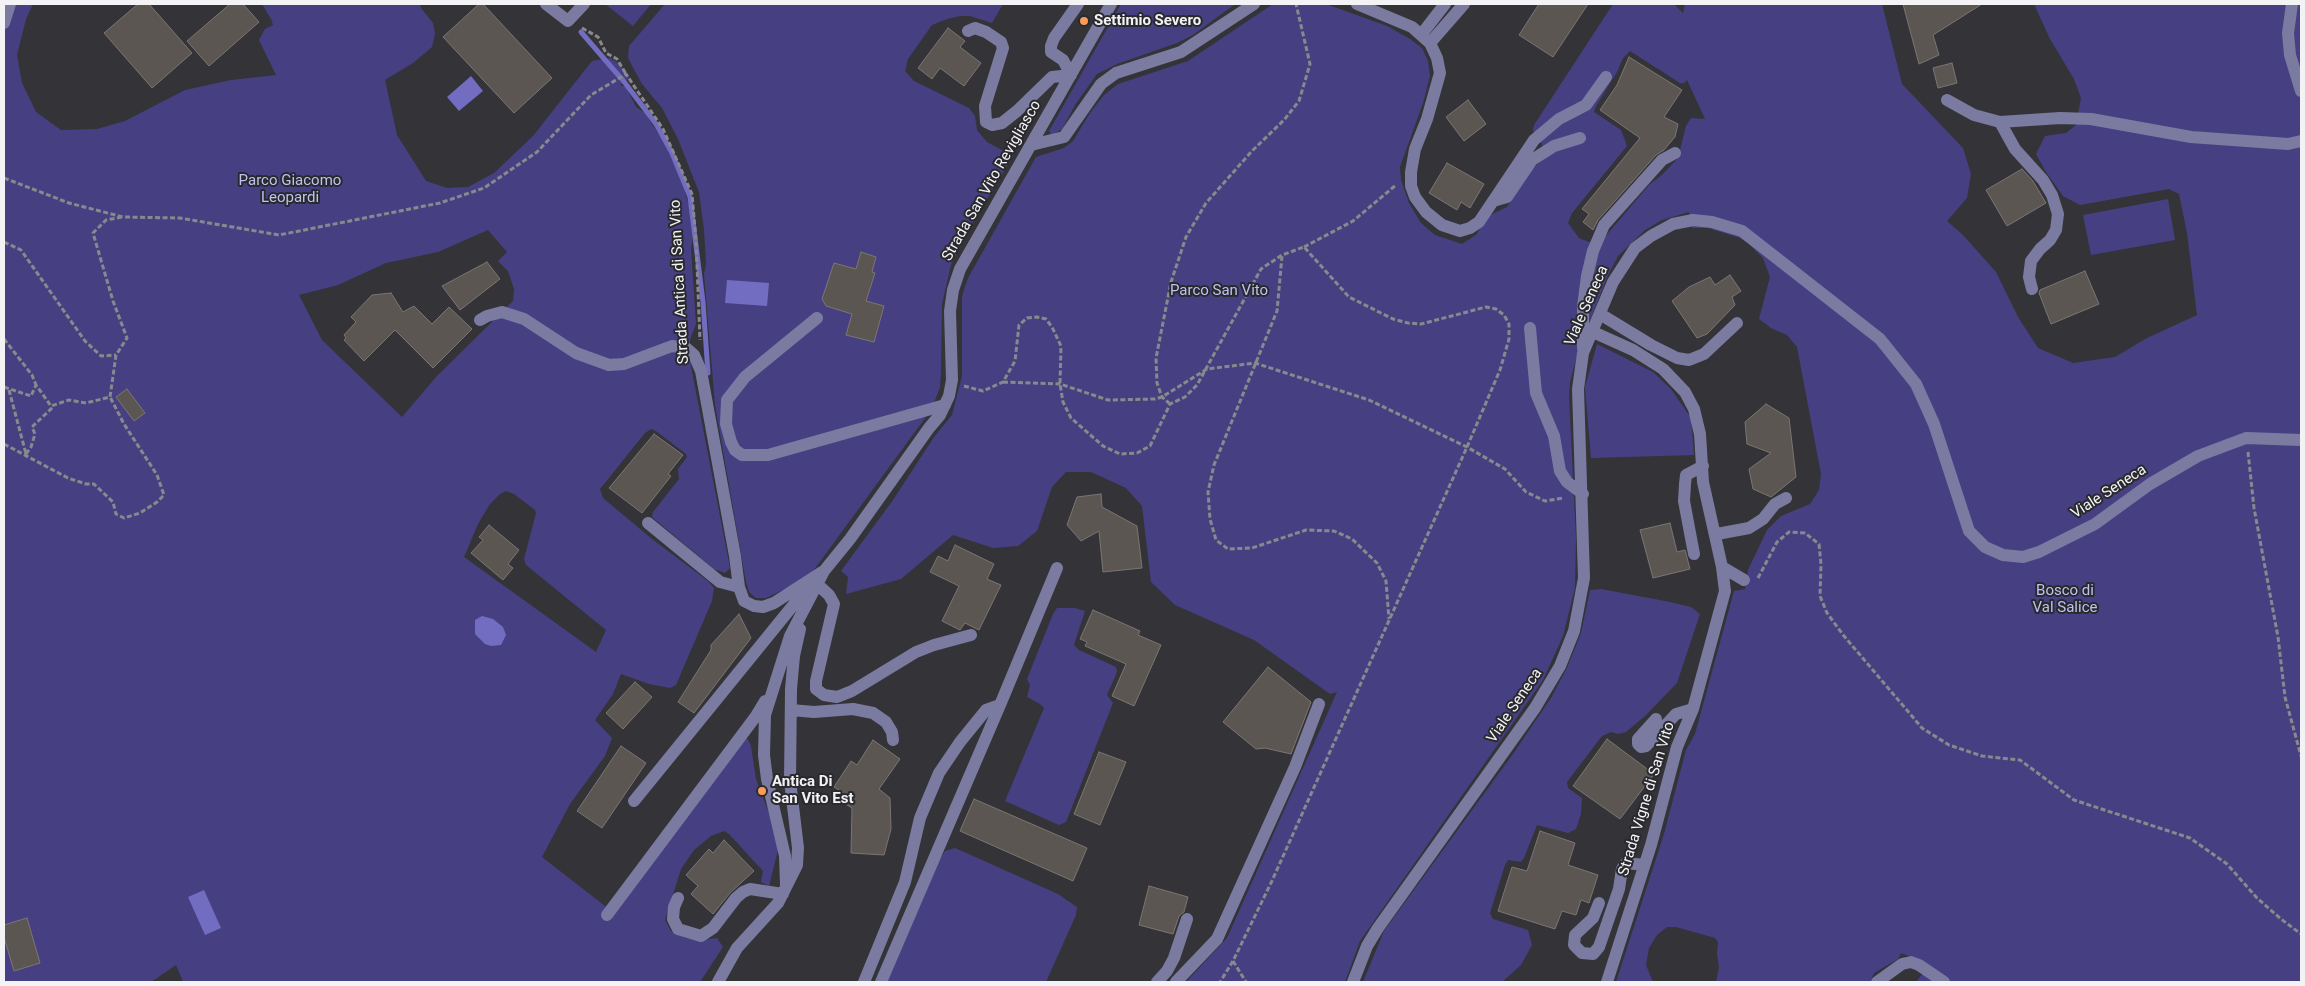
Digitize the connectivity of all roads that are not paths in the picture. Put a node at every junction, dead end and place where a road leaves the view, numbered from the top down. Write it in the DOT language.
graph roads {
  1 [pos="10,4"];
  2 [pos="546,4"];
  3 [pos="584,4"];
  4 [pos="1078,4"];
  5 [pos="1111,4"];
  6 [pos="1254,4"];
  7 [pos="1357,4"];
  8 [pos="1445,4"];
  9 [pos="1464,4"];
  10 [pos="2292,4"];
  11 [pos="4,22"];
  12 [pos="968,31"];
  13 [pos="1425,39"];
  14 [pos="1071,75"];
  15 [pos="1606,77"];
  16 [pos="2301,91"];
  17 [pos="1947,100"];
  18 [pos="2000,122"];
  19 [pos="1580,138"];
  20 [pos="2301,141"];
  21 [pos="1031,145"];
  22 [pos="1675,153"];
  23 [pos="1493,202"];
  24 [pos="2032,289"];
  25 [pos="1600,314"];
  26 [pos="817,318"];
  27 [pos="480,320"];
  28 [pos="1737,323"];
  29 [pos="1530,328"];
  30 [pos="1593,332"];
  31 [pos="1583,353"];
  32 [pos="945,405"];
  33 [pos="2301,440"];
  34 [pos="1703,466"];
  35 [pos="1583,494"];
  36 [pos="1786,498"];
  37 [pos="648,523"];
  38 [pos="1717,534"];
  39 [pos="1694,554"];
  40 [pos="1722,567"];
  41 [pos="1057,568"];
  42 [pos="824,571"];
  43 [pos="1744,580"];
  44 [pos="817,584"];
  45 [pos="739,587"];
  46 [pos="803,613"];
  47 [pos="971,635"];
  48 [pos="773,688"];
  49 [pos="1320,704"];
  50 [pos="1000,706"];
  51 [pos="1693,709"];
  52 [pos="791,710"];
  53 [pos="1656,719"];
  54 [pos="893,740"];
  55 [pos="634,801"];
  56 [pos="1644,864"];
  57 [pos="784,889"];
  58 [pos="678,898"];
  59 [pos="1600,903"];
  60 [pos="606,914"];
  61 [pos="1187,919"];
  62 [pos="718,982"];
  63 [pos="864,982"];
  64 [pos="881,982"];
  65 [pos="1157,982"];
  66 [pos="1176,982"];
  67 [pos="1353,982"];
  68 [pos="1607,982"];
  69 [pos="1877,982"];
  70 [pos="1944,982"];
  1 -- 11 [label="street"];
  2 -- 3 [label="street"];
  4 -- 14 [label="street"];
  5 -- 14 [label="street, Strada San Vito Revigliasco"];
  6 -- 21 [label="street"];
  7 -- 13 [label="street"];
  8 -- 13 [label="street"];
  9 -- 13 [label="street"];
  10 -- 16 [label="street"];
  12 -- 14 [label="street"];
  13 -- 23 [label="street"];
  14 -- 21 [label="street, Strada San Vito Revigliasco"];
  15 -- 23 [label="street"];
  17 -- 18 [label="street"];
  18 -- 20 [label="street"];
  18 -- 24 [label="street"];
  19 -- 23 [label="street"];
  21 -- 32 [label="street, Strada San Vito Revigliasco"];
  22 -- 31 [label="street"];
  25 -- 28 [label="street"];
  25 -- 30 [label="street, Viale Seneca"];
  25 -- 33 [label="street, Viale Seneca"];
  26 -- 32 [label="street"];
  27 -- 45 [label="street, Strada Antica di San Vito"];
  29 -- 35 [label="street"];
  30 -- 31 [label="street, Viale Seneca"];
  30 -- 34 [label="street, Strada Vigne di San Vito"];
  31 -- 35 [label="street, Viale Seneca"];
  32 -- 42 [label="street, Strada San Vito Revigliasco"];
  34 -- 38 [label="street, Strada Vigne di San Vito"];
  34 -- 39 [label="street"];
  35 -- 67 [label="street, Viale Seneca"];
  36 -- 38 [label="street"];
  37 -- 45 [label="street"];
  38 -- 40 [label="street, Strada Vigne di San Vito"];
  40 -- 43 [label="street"];
  40 -- 51 [label="street, Strada Vigne di San Vito"];
  41 -- 50 [label="street"];
  42 -- 44 [label="street, Strada San Vito Revigliasco"];
  42 -- 45 [label="street, Strada Antica di San Vito"];
  42 -- 55 [label="street"];
  44 -- 46 [label="street, Strada San Vito Revigliasco"];
  44 -- 47 [label="street"];
  46 -- 48 [label="street, Strada San Vito Revigliasco"];
  46 -- 52 [label="street, Strada San Vito Revigliasco"];
  48 -- 57 [label="street, Strada San Vito Revigliasco"];
  48 -- 60 [label="street"];
  49 -- 66 [label="street"];
  50 -- 63 [label="street"];
  50 -- 64 [label="street"];
  51 -- 53 [label="street"];
  51 -- 56 [label="street, Strada Vigne di San Vito"];
  52 -- 54 [label="street"];
  52 -- 57 [label="street, Strada San Vito Revigliasco"];
  56 -- 59 [label="street"];
  56 -- 68 [label="street, Strada Vigne di San Vito"];
  57 -- 58 [label="street"];
  57 -- 62 [label="street, Strada San Vito Revigliasco"];
  61 -- 65 [label="street"];
  69 -- 70 [label="street"];
}
